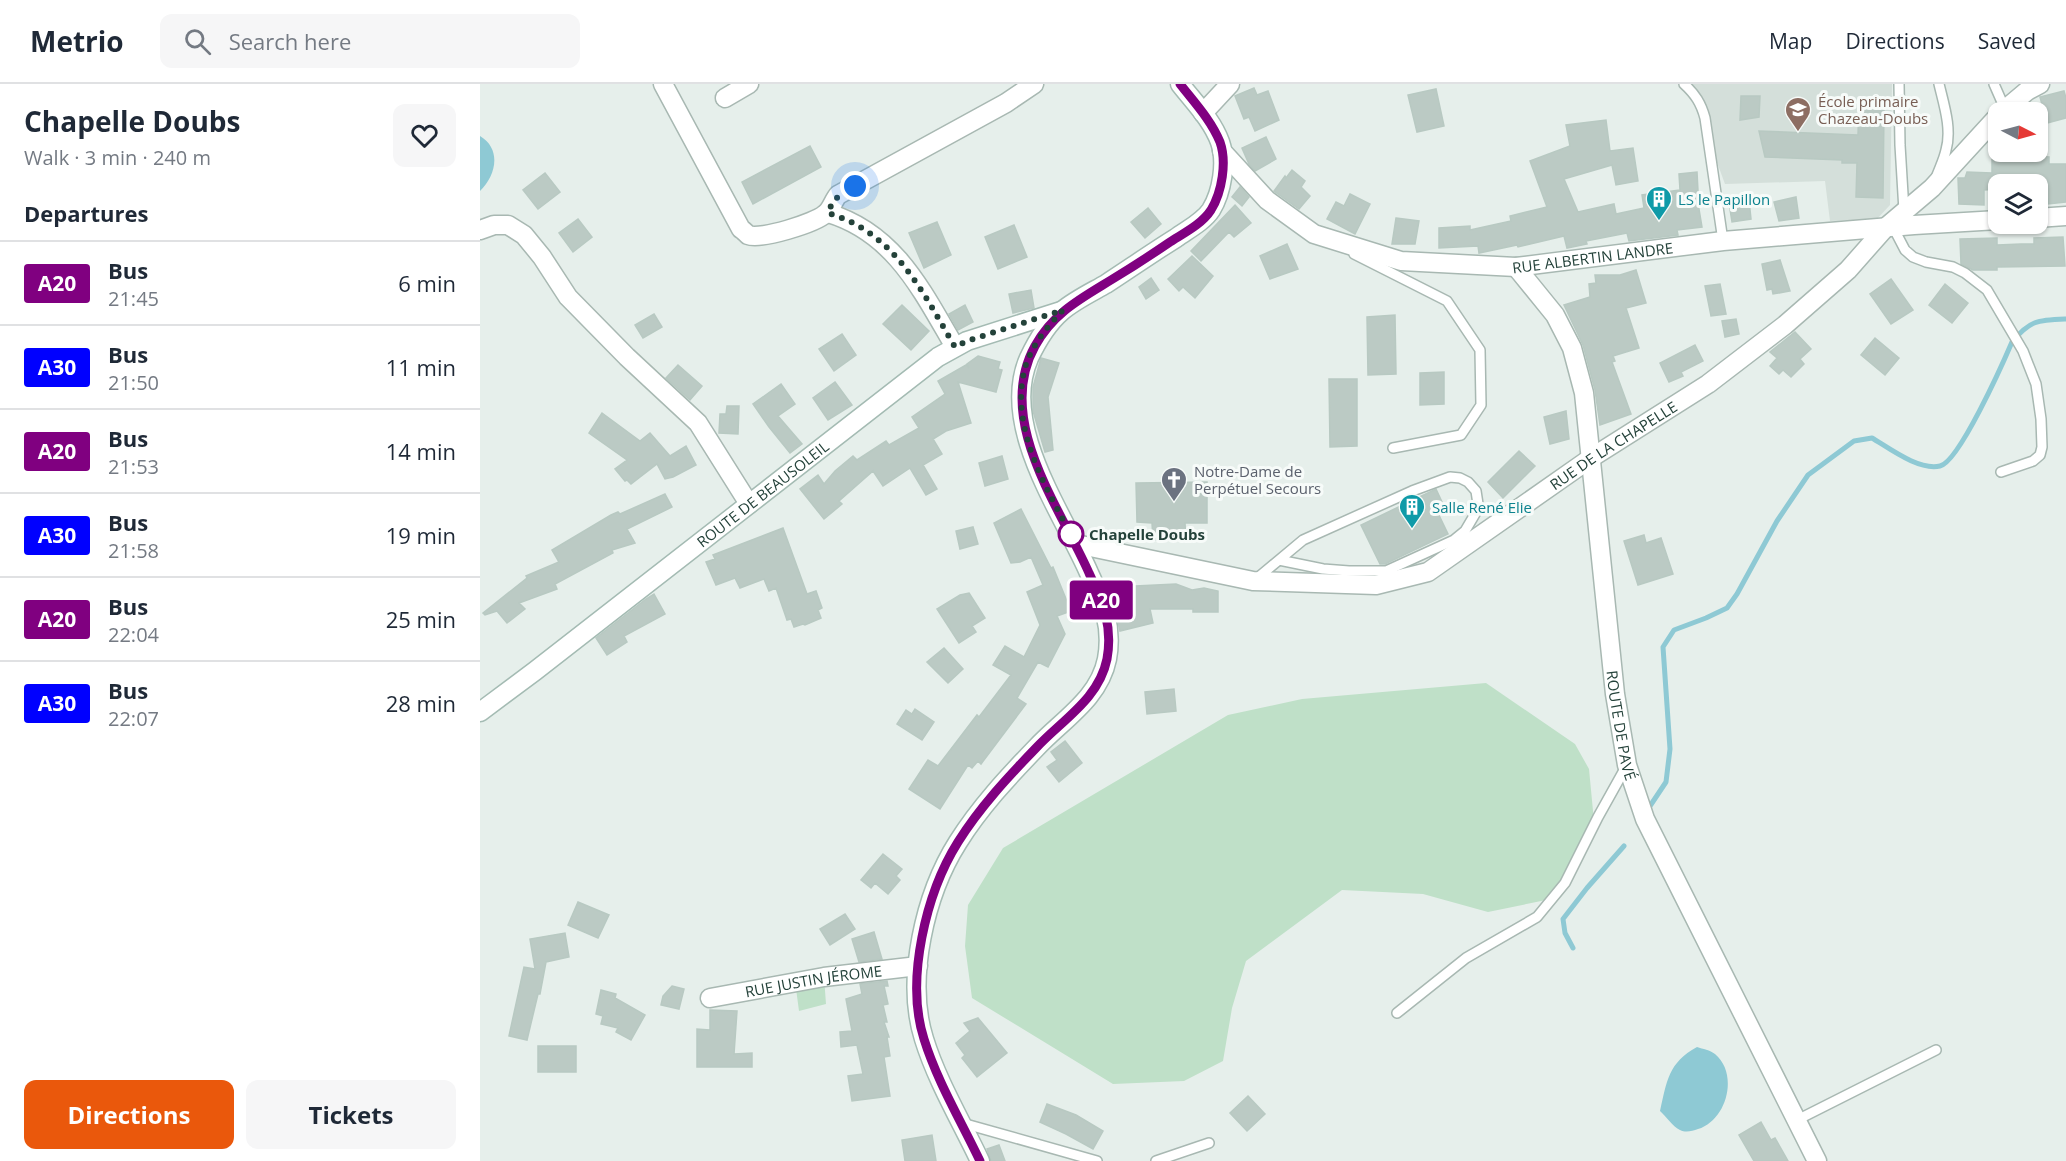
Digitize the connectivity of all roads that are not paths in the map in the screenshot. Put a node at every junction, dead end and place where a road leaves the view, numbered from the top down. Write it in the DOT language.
graph roads {
  1 [pos="663,84"];
  2 [pos="749,84"];
  3 [pos="1034,84"];
  4 [pos="1180,84"];
  5 [pos="1230,84"];
  6 [pos="1684,84"];
  7 [pos="1899,84"];
  8 [pos="1939,84"];
  9 [pos="1994,84"];
  10 [pos="2040,84"];
  11 [pos="725,98"];
  12 [pos="1999,102"];
  13 [pos="2014,102"];
  14 [pos="1203,113"];
  15 [pos="1988,128"];
  16 [pos="1222,151"];
  17 [pos="1932,188"];
  18 [pos="1904,211"];
  19 [pos="828,213"];
  20 [pos="2066,216"];
  21 [pos="2048,217"];
  22 [pos="1988,221"];
  23 [pos="1889,227"];
  24 [pos="480,230"];
  25 [pos="1314,234"];
  26 [pos="1723,241"];
  27 [pos="1516,267"];
  28 [pos="1063,310"];
  29 [pos="955,347"];
  30 [pos="1393,448"];
  31 [pos="1591,458"];
  32 [pos="2001,472"];
  33 [pos="749,504"];
  34 [pos="1076,544"];
  35 [pos="1279,560"];
  36 [pos="1253,581"];
  37 [pos="480,712"];
  38 [pos="1627,765"];
  39 [pos="918,966"];
  40 [pos="710,998"];
  41 [pos="1397,1013"];
  42 [pos="1936,1050"];
  43 [pos="1797,1120"];
  44 [pos="962,1123"];
  45 [pos="1209,1143"];
  46 [pos="981,1161"];
  47 [pos="1097,1161"];
  48 [pos="1156,1161"];
  49 [pos="1817,1161"];
  1 -- 19 [label="street"];
  2 -- 11 [label="street"];
  3 -- 19 [label="street"];
  4 -- 14 [label="street"];
  5 -- 14 [label="street"];
  6 -- 26 [label="lane"];
  7 -- 18 [label="lane"];
  8 -- 17 [label="lane"];
  9 -- 12 [label="lane"];
  10 -- 13 [label="street, RUE DE LA CHAPELLE"];
  14 -- 16 [label="street"];
  15 -- 17 [label="street, RUE DE LA CHAPELLE"];
  16 -- 25 [label="street, RUE ALBERTIN LANDRE"];
  16 -- 28 [label="street"];
  17 -- 18 [label="street, RUE DE LA CHAPELLE"];
  18 -- 23 [label="street, RUE DE LA CHAPELLE"];
  19 -- 29 [label="street"];
  20 -- 21 [label="street"];
  22 -- 23 [label="street, RUE ALBERTIN LANDRE"];
  23 -- 26 [label="street, RUE ALBERTIN LANDRE"];
  23 -- 31 [label="street, RUE DE LA CHAPELLE"];
  23 -- 32 [label="lane"];
  24 -- 33 [label="street"];
  25 -- 27 [label="street, RUE ALBERTIN LANDRE"];
  25 -- 30 [label="lane"];
  26 -- 27 [label="street, RUE ALBERTIN LANDRE"];
  27 -- 31 [label="street, ROUTE DE PAVÉ"];
  28 -- 29 [label="street, ROUTE DE BEAUSOLEIL"];
  28 -- 34 [label="street"];
  29 -- 33 [label="street, ROUTE DE BEAUSOLEIL"];
  31 -- 36 [label="street, RUE DE LA CHAPELLE"];
  31 -- 38 [label="street, ROUTE DE PAVÉ"];
  33 -- 37 [label="street, ROUTE DE BEAUSOLEIL"];
  34 -- 36 [label="street, RUE DE LA CHAPELLE"];
  34 -- 39 [label="street"];
  35 -- 35 [label="lane"];
  35 -- 36 [label="lane"];
  38 -- 41 [label="lane"];
  38 -- 43 [label="street, ROUTE DE PAVÉ"];
  39 -- 40 [label="street, RUE JUSTIN JÉROME"];
  39 -- 44 [label="street"];
  42 -- 43 [label="lane"];
  43 -- 49 [label="street, ROUTE DE PAVÉ"];
  44 -- 46 [label="street"];
  44 -- 47 [label="lane"];
  45 -- 48 [label="lane"];
}
